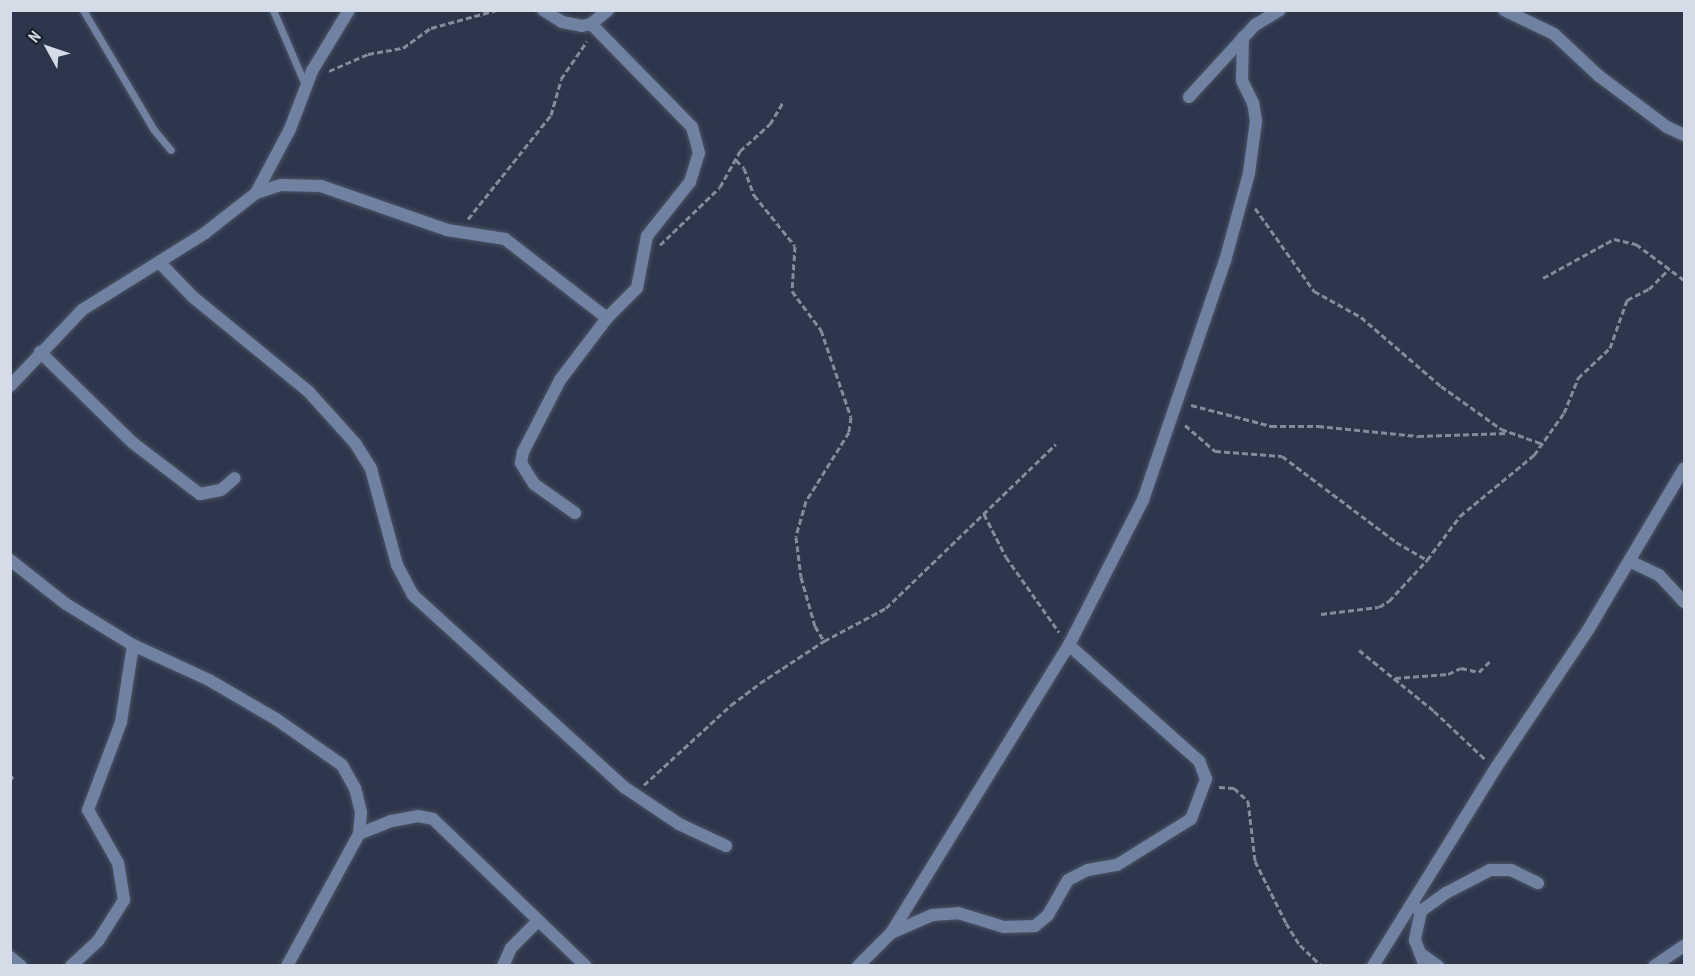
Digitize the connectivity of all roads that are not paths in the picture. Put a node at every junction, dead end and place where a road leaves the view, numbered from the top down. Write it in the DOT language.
graph roads {
  1 [pos="83,10"];
  2 [pos="273,10"];
  3 [pos="349,10"];
  4 [pos="543,10"];
  5 [pos="608,10"];
  6 [pos="1280,10"];
  7 [pos="1504,10"];
  8 [pos="594,26"];
  9 [pos="1243,37"];
  10 [pos="306,87"];
  11 [pos="1189,98"];
  12 [pos="1684,135"];
  13 [pos="171,150"];
  14 [pos="256,193"];
  15 [pos="159,263"];
  16 [pos="607,318"];
  17 [pos="40,352"];
  18 [pos="10,386"];
  19 [pos="1684,468"];
  20 [pos="235,478"];
  21 [pos="575,513"];
  22 [pos="10,560"];
  23 [pos="1629,561"];
  24 [pos="1684,602"];
  25 [pos="133,645"];
  26 [pos="1069,645"];
  27 [pos="359,834"];
  28 [pos="726,846"];
  29 [pos="1538,883"];
  30 [pos="1416,908"];
  31 [pos="537,922"];
  32 [pos="891,933"];
  33 [pos="1684,946"];
  34 [pos="1420,953"];
  35 [pos="10,957"];
  36 [pos="21,966"];
  37 [pos="71,966"];
  38 [pos="287,966"];
  39 [pos="503,966"];
  40 [pos="586,966"];
  41 [pos="858,966"];
  42 [pos="1373,966"];
  43 [pos="1425,966"];
  44 [pos="1438,966"];
  45 [pos="1654,966"];
  1 -- 13 [label="lane"];
  2 -- 10 [label="lane"];
  3 -- 10 [label="street"];
  4 -- 8 [label="street"];
  5 -- 8 [label="street"];
  6 -- 9 [label="street"];
  7 -- 12 [label="street"];
  8 -- 16 [label="street"];
  9 -- 11 [label="street"];
  9 -- 26 [label="street"];
  10 -- 14 [label="street"];
  14 -- 15 [label="street"];
  14 -- 16 [label="street"];
  15 -- 17 [label="street"];
  15 -- 28 [label="street"];
  16 -- 21 [label="street"];
  17 -- 18 [label="street"];
  17 -- 20 [label="street"];
  19 -- 23 [label="street"];
  22 -- 25 [label="street"];
  23 -- 24 [label="street"];
  23 -- 30 [label="street"];
  25 -- 27 [label="street"];
  25 -- 37 [label="street"];
  26 -- 32 [label="street"];
  26 -- 32 [label="street"];
  27 -- 31 [label="street"];
  27 -- 38 [label="street"];
  29 -- 30 [label="street"];
  30 -- 34 [label="street"];
  30 -- 42 [label="street"];
  31 -- 39 [label="street"];
  31 -- 40 [label="street"];
  32 -- 41 [label="street"];
  33 -- 45 [label="street"];
  34 -- 43 [label="street"];
  34 -- 44 [label="street"];
  35 -- 36 [label="street"];
}
